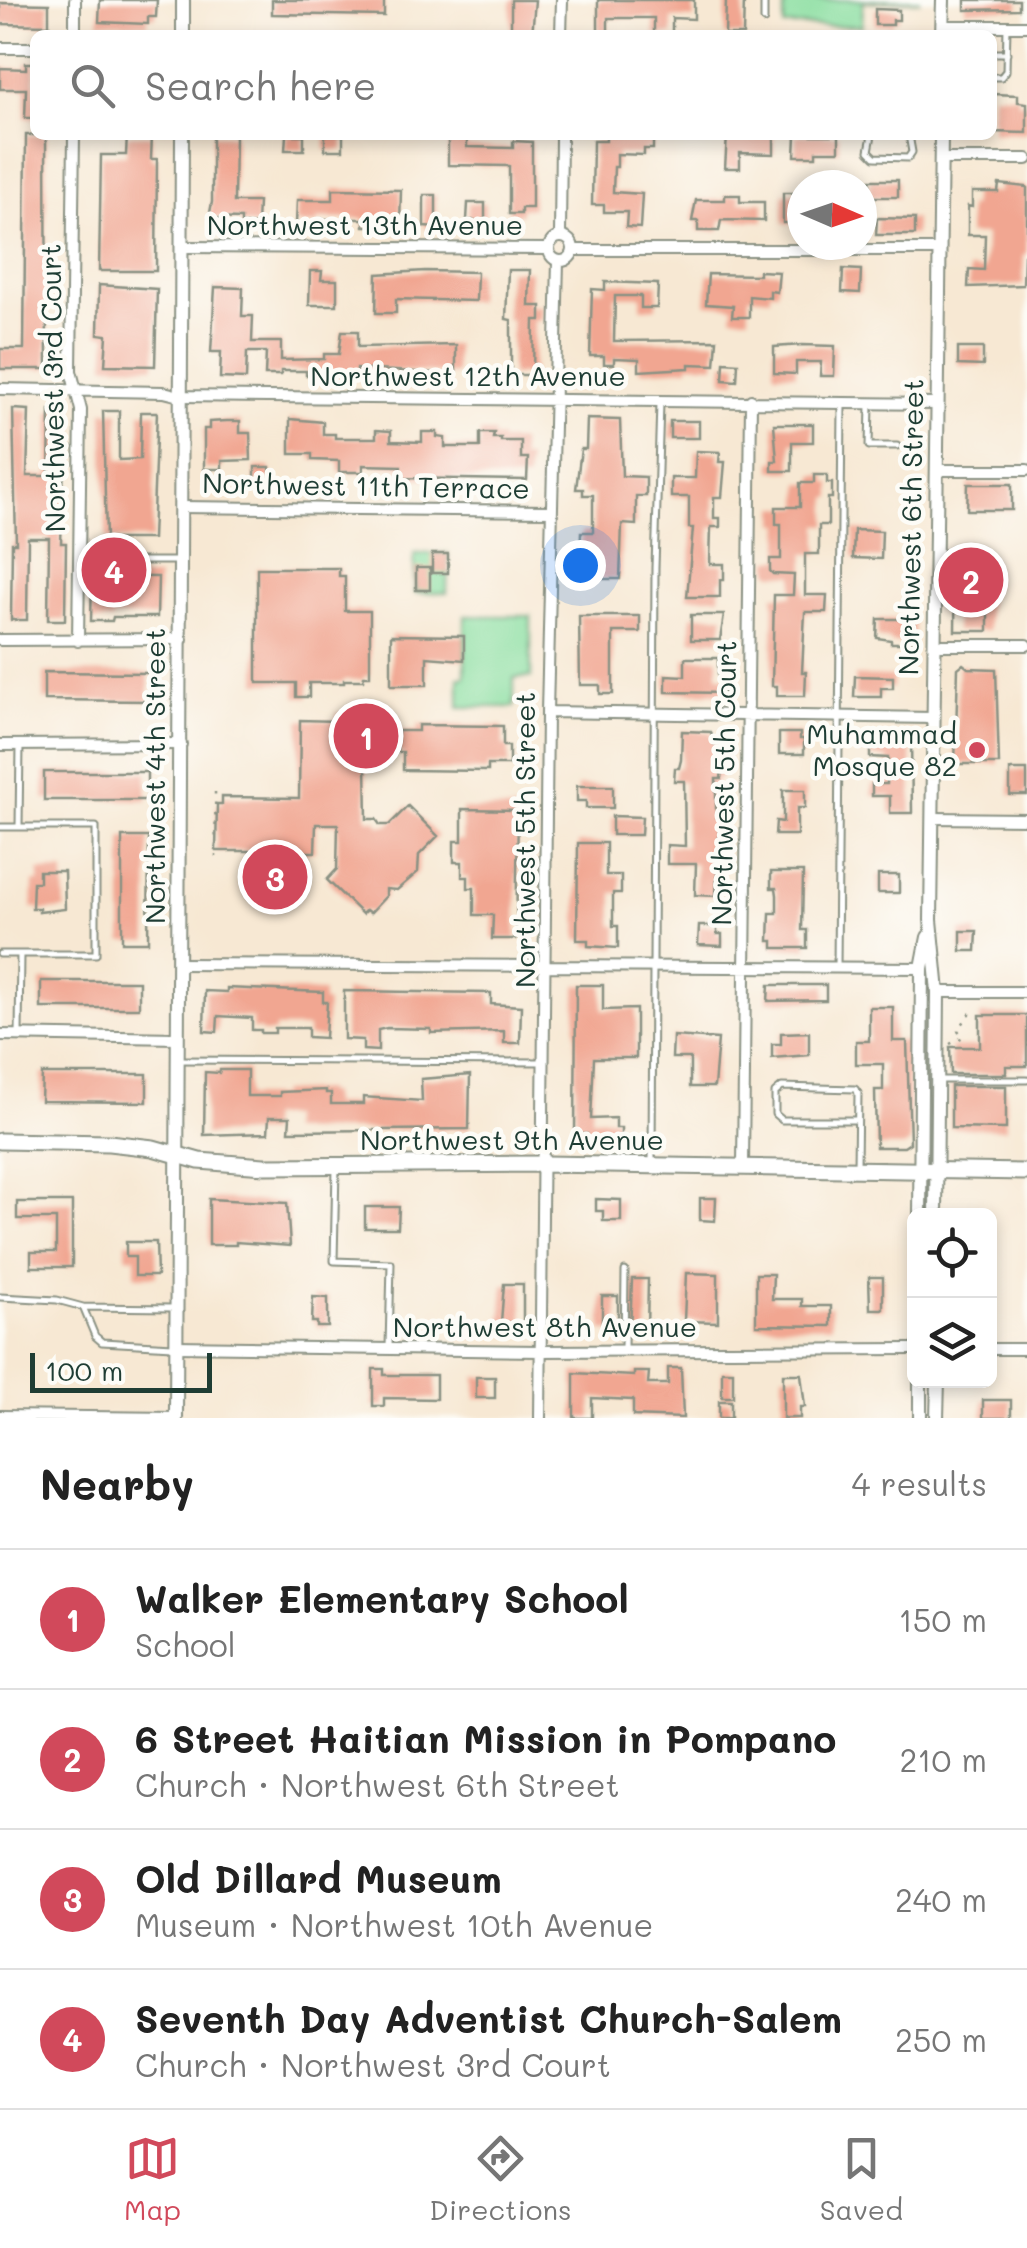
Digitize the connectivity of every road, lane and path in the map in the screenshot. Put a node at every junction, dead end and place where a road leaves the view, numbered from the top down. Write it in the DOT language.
graph roads {
  1 [pos="75,0"];
  2 [pos="184,0"];
  3 [pos="562,0"];
  4 [pos="764,0"];
  5 [pos="942,0"];
  6 [pos="764,20"];
  7 [pos="1007,26"];
  8 [pos="1027,26"];
  9 [pos="75,30"];
  10 [pos="183,30"];
  11 [pos="561,30"];
  12 [pos="942,30"];
  13 [pos="0,48"];
  14 [pos="30,48"];
  15 [pos="997,53"];
  16 [pos="1007,53"];
  17 [pos="997,76"];
  18 [pos="74,140"];
  19 [pos="182,140"];
  20 [pos="560,140"];
  21 [pos="871,140"];
  22 [pos="910,140"];
  23 [pos="940,140"];
  24 [pos="940,159"];
  25 [pos="1027,160"];
  26 [pos="560,236"];
  27 [pos="181,247"];
  28 [pos="548,248"];
  29 [pos="573,250"];
  30 [pos="939,250"];
  31 [pos="558,261"];
  32 [pos="0,389"];
  33 [pos="74,390"];
  34 [pos="180,396"];
  35 [pos="554,400"];
  36 [pos="660,400"];
  37 [pos="751,400"];
  38 [pos="842,402"];
  39 [pos="870,402"];
  40 [pos="937,404"];
  41 [pos="897,446"];
  42 [pos="937,470"];
  43 [pos="1027,470"];
  44 [pos="180,506"];
  45 [pos="551,511"];
  46 [pos="79,561"];
  47 [pos="181,561"];
  48 [pos="182,639"];
  49 [pos="0,640"];
  50 [pos="78,641"];
  51 [pos="934,645"];
  52 [pos="1027,645"];
  53 [pos="547,712"];
  54 [pos="656,714"];
  55 [pos="747,715"];
  56 [pos="839,717"];
  57 [pos="934,718"];
  58 [pos="0,744"];
  59 [pos="20,744"];
  60 [pos="181,744"];
  61 [pos="215,792"];
  62 [pos="932,818"];
  63 [pos="1027,818"];
  64 [pos="0,827"];
  65 [pos="19,828"];
  66 [pos="216,858"];
  67 [pos="931,920"];
  68 [pos="0,954"];
  69 [pos="20,954"];
  70 [pos="179,964"];
  71 [pos="547,966"];
  72 [pos="652,967"];
  73 [pos="744,968"];
  74 [pos="836,968"];
  75 [pos="922,968"];
  76 [pos="938,992"];
  77 [pos="1027,992"];
  78 [pos="975,1007"];
  79 [pos="0,1035"];
  80 [pos="19,1035"];
  81 [pos="178,1038"];
  82 [pos="946,1046"];
  83 [pos="178,1060"];
  84 [pos="546,1062"];
  85 [pos="936,1080"];
  86 [pos="1027,1080"];
  87 [pos="857,1120"];
  88 [pos="0,1140"];
  89 [pos="178,1155"];
  90 [pos="545,1164"];
  91 [pos="336,1165"];
  92 [pos="652,1166"];
  93 [pos="743,1166"];
  94 [pos="856,1169"];
  95 [pos="928,1171"];
  96 [pos="1027,1172"];
  97 [pos="921,1208"];
  98 [pos="935,1208"];
  99 [pos="625,1271"];
  100 [pos="0,1297"];
  101 [pos="83,1307"];
  102 [pos="176,1308"];
  103 [pos="176,1346"];
  104 [pos="389,1349"];
  105 [pos="907,1349"];
  106 [pos="997,1349"];
  107 [pos="1027,1349"];
  108 [pos="540,1351"];
  109 [pos="624,1351"];
  110 [pos="920,1388"];
  111 [pos="938,1388"];
  112 [pos="0,1416"];
  113 [pos="176,1418"];
  114 [pos="540,1418"];
  115 [pos="920,1418"];
  116 [pos="937,1418"];
  1 -- 9 [label="street"];
  2 -- 10 [label="street"];
  3 -- 11 [label="street"];
  4 -- 6 [label="lane"];
  5 -- 12 [label="street"];
  7 -- 8 [label="street"];
  7 -- 12 [label="street"];
  7 -- 16 [label="lane"];
  13 -- 14 [label="street"];
  15 -- 16 [label="lane"];
  16 -- 17 [label="lane"];
  18 -- 33 [label="street, Northwest 3rd Court"];
  19 -- 27 [label="street, Northwest 4th Street"];
  20 -- 26 [label="street"];
  21 -- 22 [label="lane"];
  23 -- 24 [label="street, Northwest 6th Street"];
  24 -- 25 [label="street"];
  24 -- 30 [label="street, Northwest 6th Street"];
  26 -- 28 [label="street"];
  26 -- 29 [label="street"];
  27 -- 28 [label="street, Northwest 13th Avenue"];
  27 -- 34 [label="street, Northwest 4th Street"];
  28 -- 31 [label="street"];
  29 -- 30 [label="street"];
  29 -- 31 [label="street"];
  30 -- 40 [label="street, Northwest 6th Street"];
  31 -- 35 [label="street, Northwest 5th Street"];
  32 -- 33 [label="street, Northwest 12th Avenue"];
  33 -- 34 [label="street, Northwest 12th Avenue"];
  33 -- 46 [label="street, Northwest 3rd Court"];
  34 -- 35 [label="street, Northwest 12th Avenue"];
  34 -- 44 [label="street, Northwest 4th Street"];
  35 -- 36 [label="street, Northwest 12th Avenue"];
  35 -- 45 [label="street, Northwest 5th Street"];
  36 -- 37 [label="street, Northwest 12th Avenue"];
  36 -- 54 [label="lane"];
  37 -- 38 [label="street, Northwest 12th Avenue"];
  37 -- 55 [label="street, Northwest 5th Court"];
  38 -- 39 [label="street, Northwest 12th Avenue"];
  38 -- 56 [label="lane"];
  39 -- 40 [label="street, Northwest 12th Avenue"];
  39 -- 41 [label="lane"];
  40 -- 42 [label="street, Northwest 6th Street"];
  42 -- 43 [label="street"];
  42 -- 51 [label="street, Northwest 6th Street"];
  44 -- 45 [label="street, Northwest 11th Terrace"];
  44 -- 47 [label="street, Northwest 4th Street"];
  45 -- 53 [label="street, Northwest 5th Street"];
  46 -- 47 [label="lane"];
  46 -- 50 [label="street, Northwest 3rd Court"];
  47 -- 48 [label="street, Northwest 4th Street"];
  48 -- 50 [label="street"];
  48 -- 60 [label="street, Northwest 4th Street"];
  49 -- 50 [label="street"];
  51 -- 52 [label="street"];
  51 -- 57 [label="street, Northwest 6th Street"];
  53 -- 54 [label="street"];
  53 -- 71 [label="street, Northwest 5th Street"];
  54 -- 55 [label="street"];
  54 -- 72 [label="lane"];
  55 -- 56 [label="street"];
  55 -- 73 [label="street, Northwest 5th Court"];
  56 -- 57 [label="street"];
  56 -- 74 [label="lane"];
  57 -- 62 [label="street, Northwest 6th Street"];
  58 -- 59 [label="street"];
  59 -- 60 [label="street"];
  59 -- 65 [label="lane"];
  60 -- 70 [label="street, Northwest 4th Street"];
  61 -- 66 [label="path"];
  62 -- 63 [label="street"];
  62 -- 67 [label="street, Northwest 6th Street"];
  64 -- 65 [label="lane"];
  65 -- 69 [label="lane"];
  67 -- 75 [label="street, Northwest 6th Street"];
  67 -- 76 [label="street, Northwest 6th Street"];
  68 -- 69 [label="lane"];
  69 -- 80 [label="lane"];
  70 -- 71 [label="street"];
  70 -- 81 [label="street, Northwest 4th Street"];
  71 -- 72 [label="street"];
  71 -- 84 [label="street, Northwest 5th Street"];
  72 -- 73 [label="street"];
  72 -- 92 [label="lane"];
  73 -- 74 [label="street"];
  73 -- 93 [label="street, Northwest 5th Court"];
  74 -- 75 [label="street"];
  75 -- 95 [label="street, Northwest 6th Street"];
  76 -- 77 [label="street"];
  76 -- 85 [label="street, Northwest 6th Street"];
  78 -- 82 [label="path"];
  79 -- 80 [label="street"];
  80 -- 81 [label="street"];
  81 -- 83 [label="street, Northwest 4th Street"];
  83 -- 84 [label="lane"];
  83 -- 89 [label="street, Northwest 4th Street"];
  84 -- 90 [label="street, Northwest 5th Street"];
  85 -- 86 [label="lane"];
  85 -- 95 [label="street, Northwest 6th Street"];
  87 -- 87 [label="lane"];
  87 -- 94 [label="lane"];
  88 -- 89 [label="main road, Northwest 9th Avenue"];
  89 -- 91 [label="main road, Northwest 9th Avenue"];
  89 -- 102 [label="street, Northwest 4th Street"];
  90 -- 91 [label="main road, Northwest 9th Avenue"];
  90 -- 92 [label="main road, Northwest 9th Avenue"];
  90 -- 108 [label="street, Northwest 5th Street"];
  91 -- 104 [label="lane"];
  92 -- 93 [label="main road, Northwest 9th Avenue"];
  93 -- 94 [label="main road, Northwest 9th Avenue"];
  94 -- 95 [label="main road, Northwest 9th Avenue"];
  95 -- 96 [label="main road, Northwest 9th Avenue"];
  95 -- 97 [label="street, Northwest 6th Street"];
  95 -- 98 [label="street, Northwest 6th Street"];
  99 -- 109 [label="lane"];
  100 -- 101 [label="lane"];
  101 -- 102 [label="lane"];
  101 -- 103 [label="lane"];
  102 -- 103 [label="street, Northwest 4th Street"];
  103 -- 104 [label="street, Northwest 8th Avenue"];
  103 -- 113 [label="street, Northwest 4th Street"];
  104 -- 108 [label="street, Northwest 8th Avenue"];
  105 -- 109 [label="street, Northwest 8th Avenue"];
  106 -- 107 [label="street"];
  108 -- 109 [label="street, Northwest 8th Avenue"];
  108 -- 114 [label="street, Northwest 5th Street"];
  110 -- 115 [label="street"];
  111 -- 116 [label="street"];
  112 -- 113 [label="street"];
}
